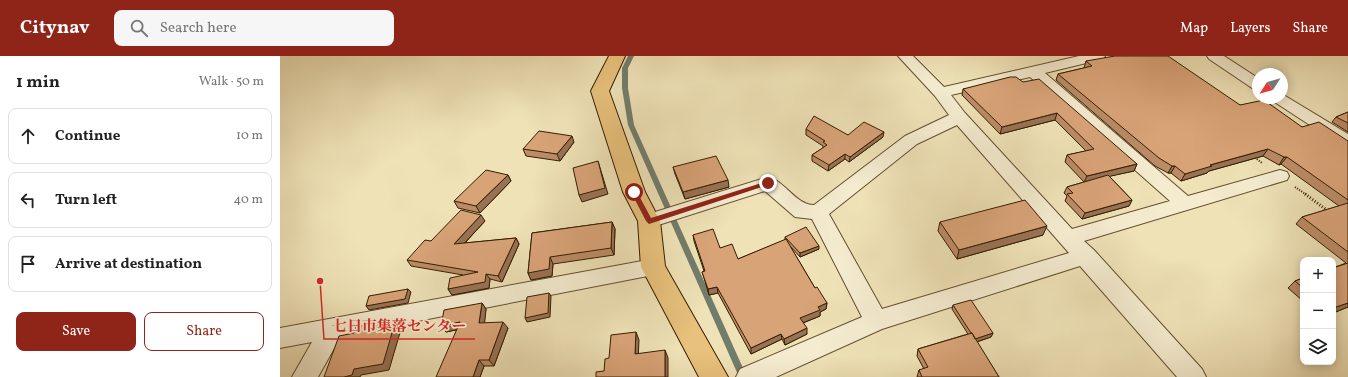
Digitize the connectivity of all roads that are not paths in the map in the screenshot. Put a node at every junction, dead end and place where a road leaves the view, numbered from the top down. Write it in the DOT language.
graph roads {
  1 [pos="617,56"];
  2 [pos="905,56"];
  3 [pos="1098,56"];
  4 [pos="1214,56"];
  5 [pos="1033,71"];
  6 [pos="1252,80"];
  7 [pos="941,93"];
  8 [pos="1288,104"];
  9 [pos="959,117"];
  10 [pos="1348,142"];
  11 [pos="1280,176"];
  12 [pos="1185,204"];
  13 [pos="818,212"];
  14 [pos="649,221"];
  15 [pos="1069,238"];
  16 [pos="1086,256"];
  17 [pos="653,267"];
  18 [pos="876,321"];
  19 [pos="334,327"];
  20 [pos="280,338"];
  21 [pos="305,377"];
  22 [pos="714,377"];
  23 [pos="749,377"];
  24 [pos="1193,377"];
  1 -- 14 [label="main road"];
  2 -- 7 [label="street"];
  3 -- 5 [label="street"];
  4 -- 6 [label="street"];
  5 -- 7 [label="street"];
  5 -- 12 [label="street"];
  7 -- 9 [label="street"];
  8 -- 10 [label="street"];
  9 -- 13 [label="street"];
  9 -- 15 [label="street"];
  11 -- 12 [label="street"];
  12 -- 15 [label="street"];
  13 -- 14 [label="street"];
  13 -- 18 [label="street"];
  14 -- 17 [label="main road"];
  15 -- 16 [label="street"];
  16 -- 18 [label="street"];
  16 -- 24 [label="street"];
  17 -- 19 [label="street"];
  17 -- 22 [label="main road"];
  18 -- 23 [label="street"];
  19 -- 20 [label="street"];
  19 -- 21 [label="street"];
}
